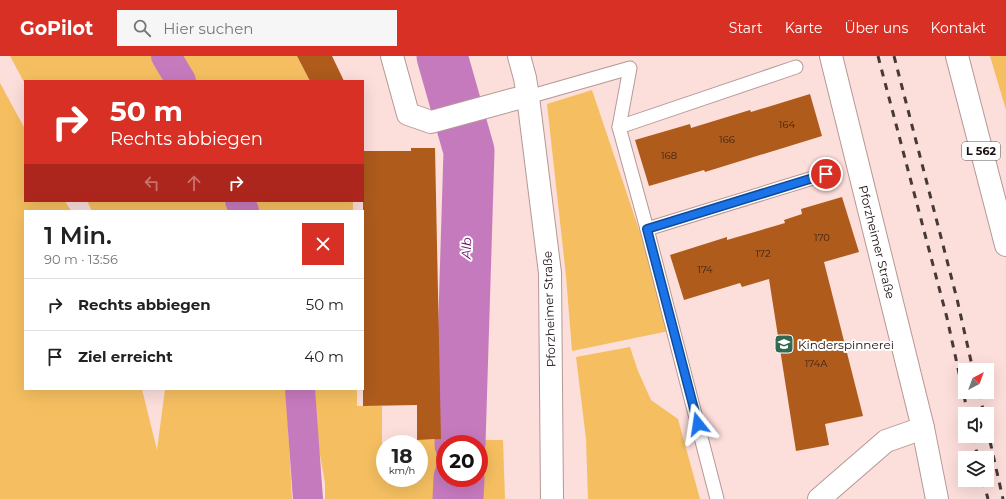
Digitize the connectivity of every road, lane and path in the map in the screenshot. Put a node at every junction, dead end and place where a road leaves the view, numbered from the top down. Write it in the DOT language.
graph roads {
  1 [pos="392,56"];
  2 [pos="519,56"];
  3 [pos="831,56"];
  4 [pos="957,56"];
  5 [pos="628,62"];
  6 [pos="796,67"];
  7 [pos="528,97"];
  8 [pos="619,127"];
  9 [pos="826,174"];
  10 [pos="647,229"];
  11 [pos="1006,245"];
  12 [pos="923,428"];
  13 [pos="552,499"];
  14 [pos="718,499"];
  15 [pos="819,499"];
  16 [pos="937,499"];
  1 -- 7 [label="street"];
  2 -- 7 [label="street, Pforzheimer Straße"];
  3 -- 12 [label="street, Pforzheimer Straße"];
  4 -- 11 [label="street, L 562"];
  5 -- 7 [label="lane"];
  5 -- 8 [label="lane"];
  6 -- 8 [label="lane"];
  7 -- 13 [label="street, Pforzheimer Straße"];
  8 -- 10 [label="lane"];
  9 -- 10 [label="lane"];
  10 -- 14 [label="lane"];
  12 -- 15 [label="street"];
  12 -- 16 [label="street, Pforzheimer Straße"];
}
